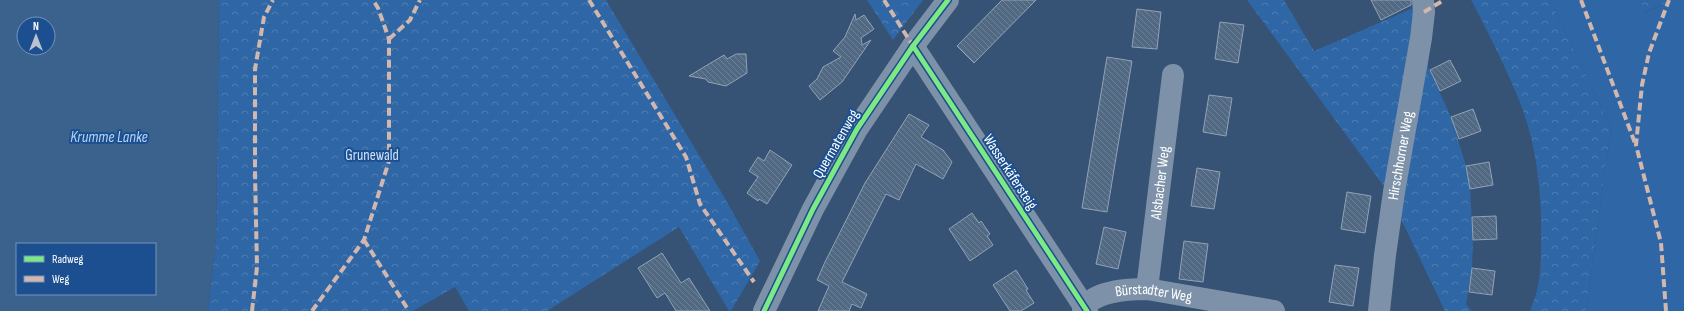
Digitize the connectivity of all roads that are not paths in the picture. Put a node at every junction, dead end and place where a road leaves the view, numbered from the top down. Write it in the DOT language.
graph roads {
  1 [pos="948,0"];
  2 [pos="1423,0"];
  3 [pos="913,46"];
  4 [pos="1173,75"];
  5 [pos="1147,289"];
  6 [pos="1085,309"];
  7 [pos="764,311"];
  8 [pos="1274,311"];
  9 [pos="1379,311"];
  1 -- 3 [label="street, Quermatenweg"];
  2 -- 9 [label="street, Hirschhorner Weg"];
  3 -- 6 [label="street, Wasserkäfersteig"];
  3 -- 7 [label="street, Quermatenweg"];
  4 -- 5 [label="street, Alsbacher Weg"];
  5 -- 6 [label="street, Bürstadter Weg"];
  5 -- 8 [label="street, Bürstadter Weg"];
}
